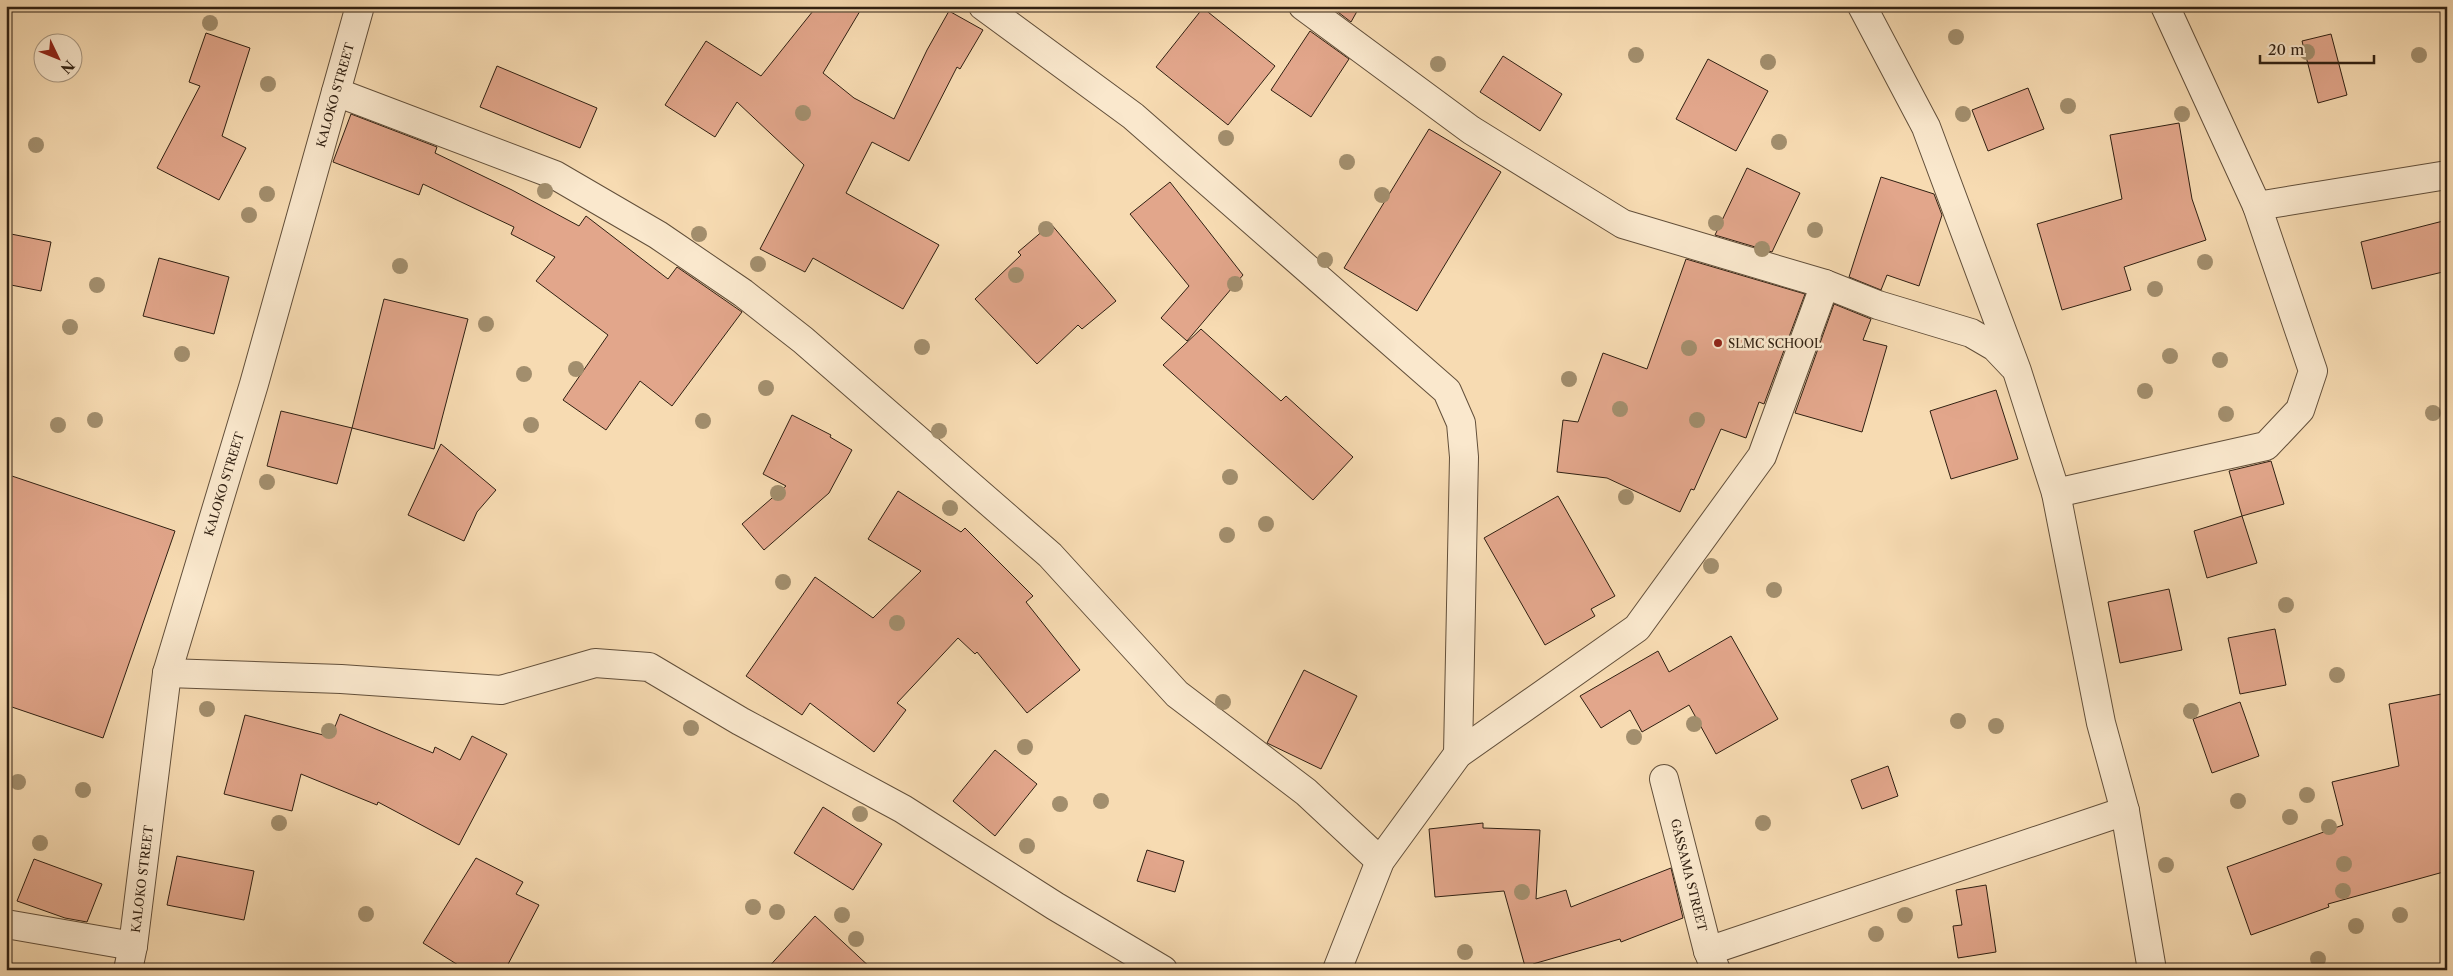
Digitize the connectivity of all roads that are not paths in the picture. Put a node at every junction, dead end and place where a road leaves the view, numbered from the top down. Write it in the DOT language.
graph roads {
  1 [pos="360,6"];
  2 [pos="983,6"];
  3 [pos="1303,6"];
  4 [pos="1862,6"];
  5 [pos="2164,6"];
  6 [pos="336,92"];
  7 [pos="2447,176"];
  8 [pos="2257,206"];
  9 [pos="1825,284"];
  10 [pos="2017,370"];
  11 [pos="2056,492"];
  12 [pos="167,673"];
  13 [pos="1458,754"];
  14 [pos="1664,779"];
  15 [pos="2125,811"];
  16 [pos="1380,861"];
  17 [pos="6,924"];
  18 [pos="131,958"];
  19 [pos="1712,960"];
  20 [pos="1163,970"];
  21 [pos="1337,970"];
  22 [pos="2152,970"];
  1 -- 6 [label="street, KALOKO STREET"];
  2 -- 13 [label="street"];
  3 -- 9 [label="street"];
  4 -- 10 [label="street"];
  5 -- 8 [label="street"];
  6 -- 12 [label="street, KALOKO STREET"];
  6 -- 16 [label="street"];
  7 -- 8 [label="street"];
  8 -- 11 [label="street"];
  9 -- 10 [label="street"];
  9 -- 13 [label="street"];
  10 -- 11 [label="street"];
  11 -- 15 [label="street"];
  12 -- 18 [label="street, KALOKO STREET"];
  12 -- 20 [label="street"];
  13 -- 16 [label="street"];
  14 -- 19 [label="street, GASSAMA STREET"];
  15 -- 19 [label="street"];
  15 -- 22 [label="street"];
  16 -- 21 [label="street"];
  17 -- 18 [label="street"];
}
